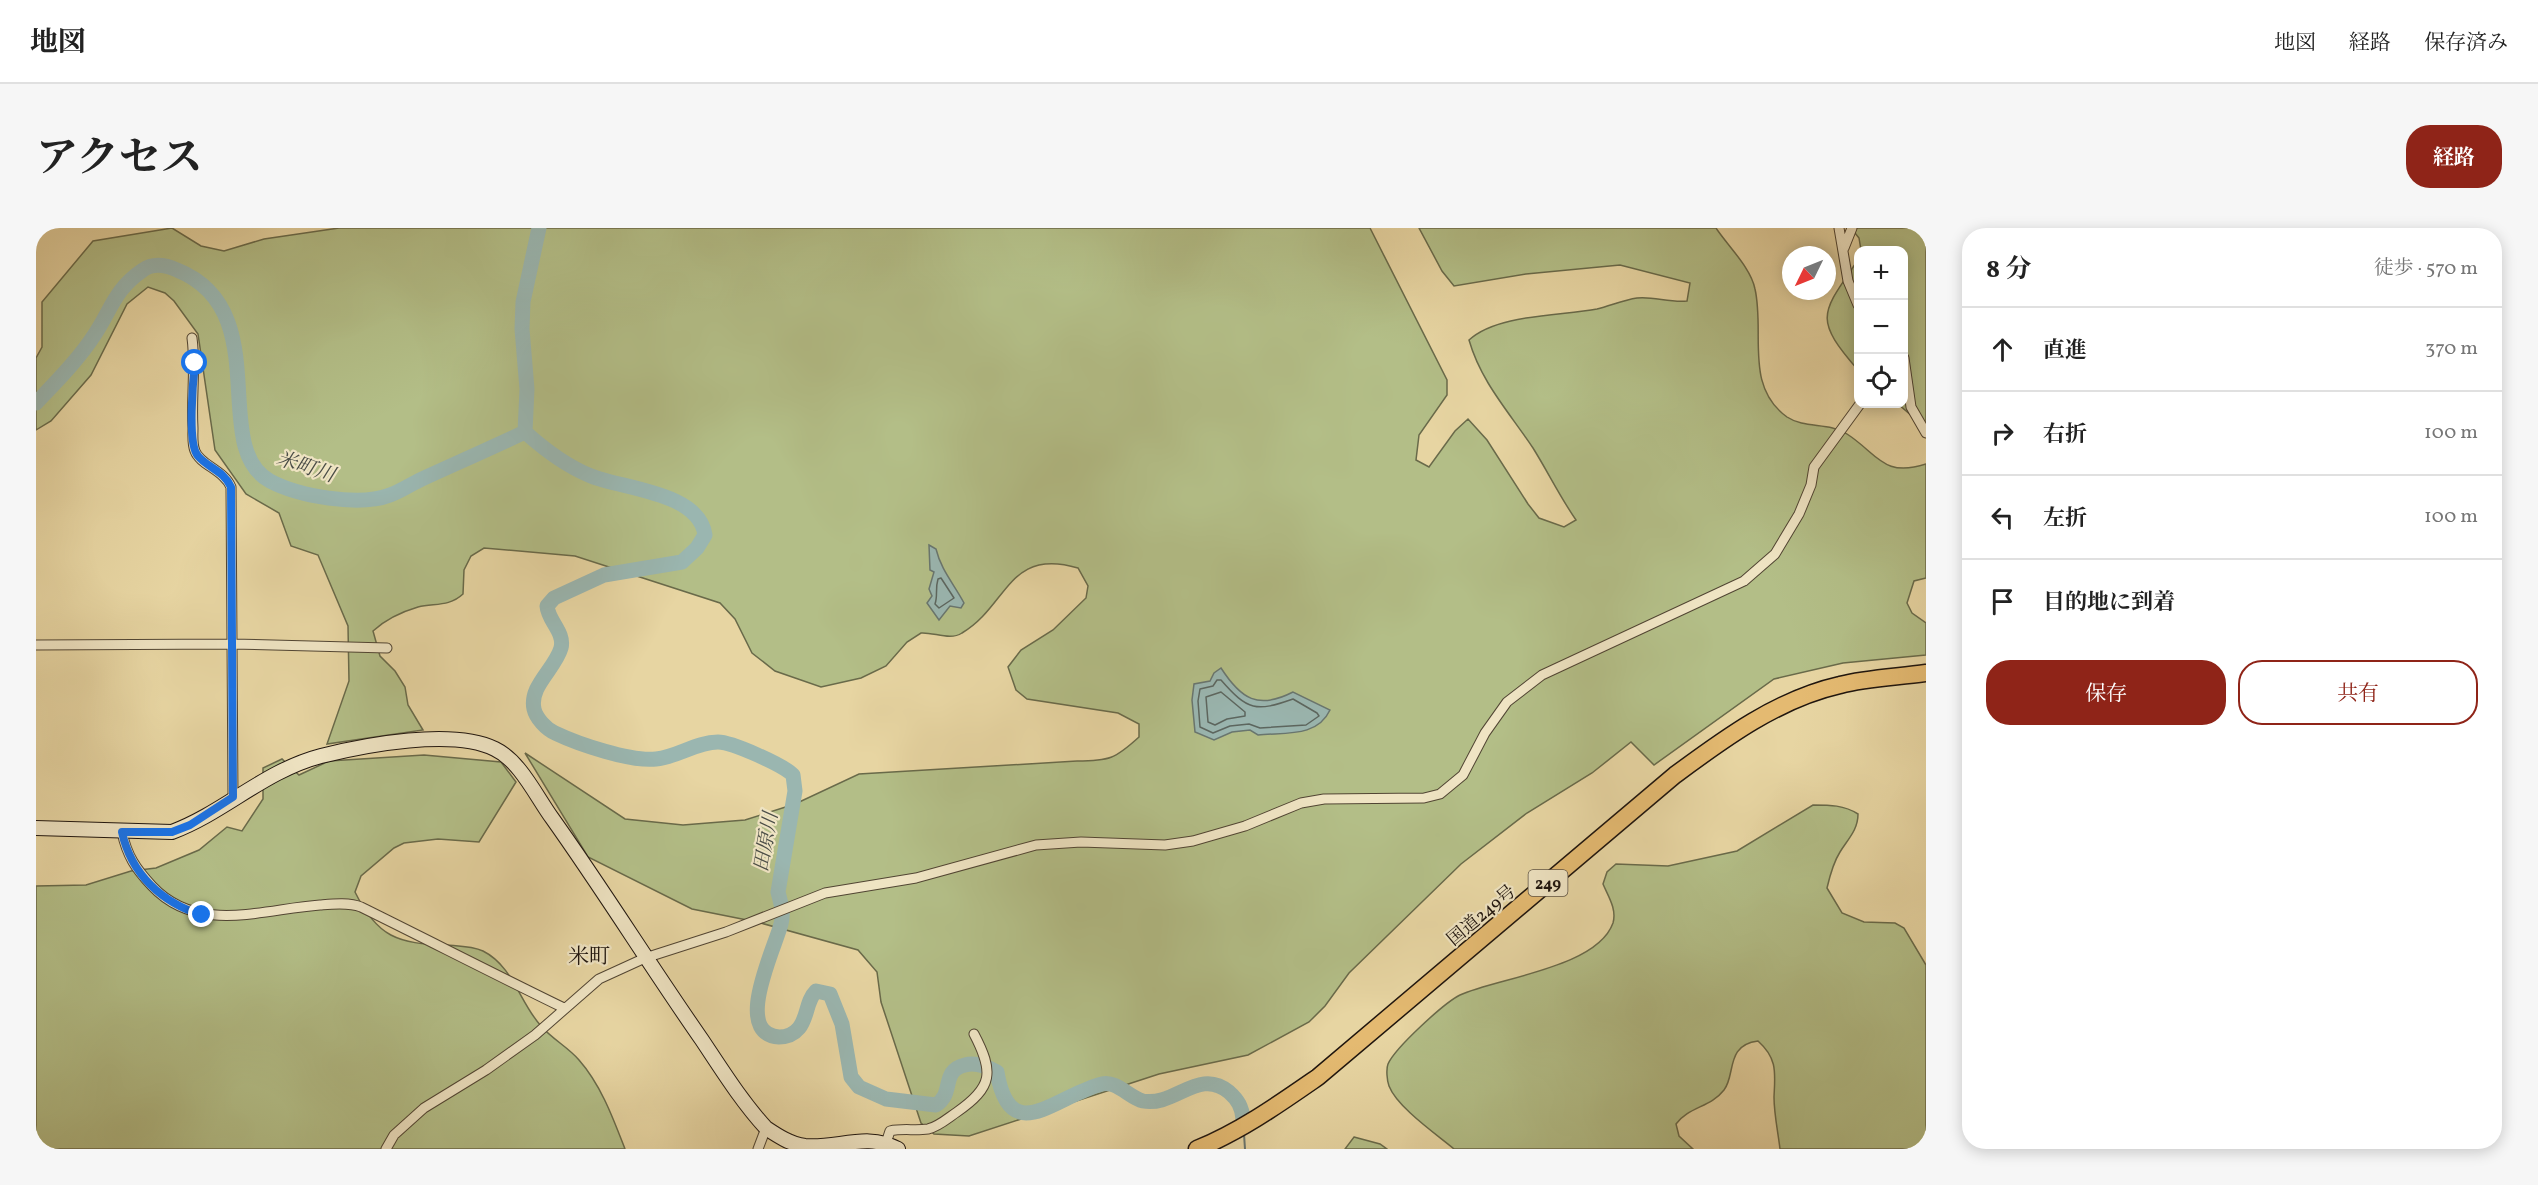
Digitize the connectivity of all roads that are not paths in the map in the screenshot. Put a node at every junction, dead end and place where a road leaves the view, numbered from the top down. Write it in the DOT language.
graph roads {
  1 [pos="1839,228"];
  2 [pos="1852,228"];
  3 [pos="1843,250"];
  4 [pos="1856,300"];
  5 [pos="192,338"];
  6 [pos="1908,386"];
  7 [pos="1857,408"];
  8 [pos="1926,433"];
  9 [pos="232,644"];
  10 [pos="36,645"];
  11 [pos="387,648"];
  12 [pos="1926,673"];
  13 [pos="233,797"];
  14 [pos="36,828"];
  15 [pos="122,832"];
  16 [pos="645,958"];
  17 [pos="564,1008"];
  18 [pos="974,1034"];
  19 [pos="766,1128"];
  20 [pos="892,1146"];
  21 [pos="386,1149"];
  22 [pos="758,1149"];
  23 [pos="1197,1149"];
  1 -- 3 [label="street"];
  2 -- 3 [label="street"];
  3 -- 4 [label="street"];
  5 -- 9 [label="street"];
  6 -- 8 [label="street"];
  7 -- 16 [label="street"];
  9 -- 10 [label="street"];
  9 -- 11 [label="street"];
  9 -- 13 [label="street"];
  12 -- 23 [label="highway, 国道249号 / 249"];
  13 -- 15 [label="street"];
  13 -- 16 [label="street"];
  14 -- 15 [label="street"];
  15 -- 17 [label="street"];
  16 -- 17 [label="street"];
  16 -- 19 [label="street"];
  17 -- 21 [label="street"];
  18 -- 20 [label="street"];
  19 -- 20 [label="street"];
  19 -- 22 [label="street"];
}
